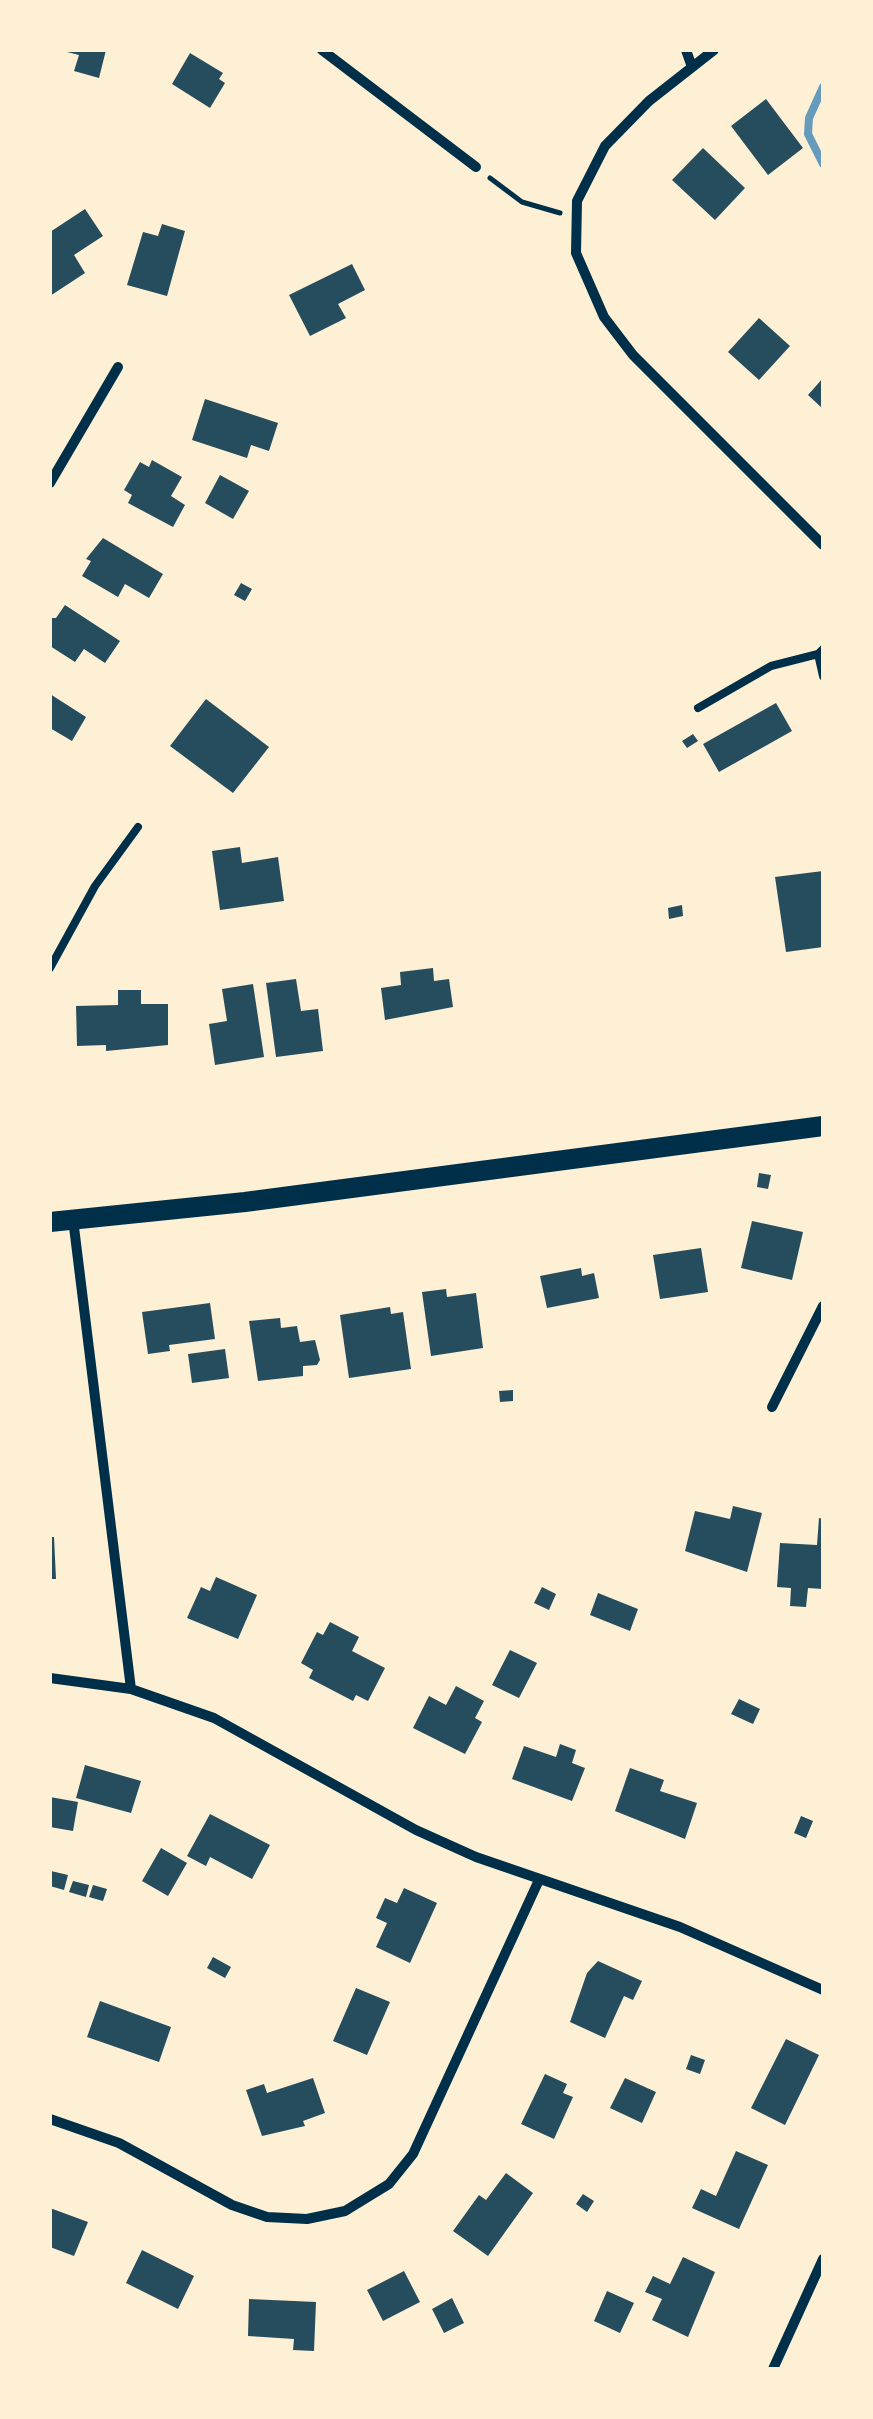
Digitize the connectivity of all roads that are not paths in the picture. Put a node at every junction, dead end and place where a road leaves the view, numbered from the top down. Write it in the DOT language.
graph roads {
  1 [pos="322,50"];
  2 [pos="686,50"];
  3 [pos="714,50"];
  4 [pos="692,67"];
  5 [pos="476,167"];
  6 [pos="118,366"];
  7 [pos="50,483"];
  8 [pos="823,545"];
  9 [pos="820,652"];
  10 [pos="823,676"];
  11 [pos="698,708"];
  12 [pos="138,827"];
  13 [pos="50,968"];
  14 [pos="823,1126"];
  15 [pos="73,1219"];
  16 [pos="50,1222"];
  17 [pos="823,1306"];
  18 [pos="772,1407"];
  19 [pos="50,1678"];
  20 [pos="131,1688"];
  21 [pos="539,1880"];
  22 [pos="823,1990"];
  23 [pos="50,2119"];
  24 [pos="823,2260"];
  25 [pos="773,2369"];
  1 -- 5 [label="street"];
  2 -- 4 [label="street"];
  3 -- 4 [label="street"];
  4 -- 8 [label="street"];
  6 -- 7 [label="street"];
  9 -- 10 [label="lane"];
  9 -- 11 [label="lane"];
  12 -- 13 [label="lane"];
  14 -- 15 [label="main road"];
  15 -- 16 [label="main road"];
  15 -- 20 [label="street"];
  17 -- 18 [label="street"];
  19 -- 20 [label="street"];
  20 -- 21 [label="street"];
  21 -- 22 [label="street"];
  21 -- 23 [label="street"];
  24 -- 25 [label="street"];
}
